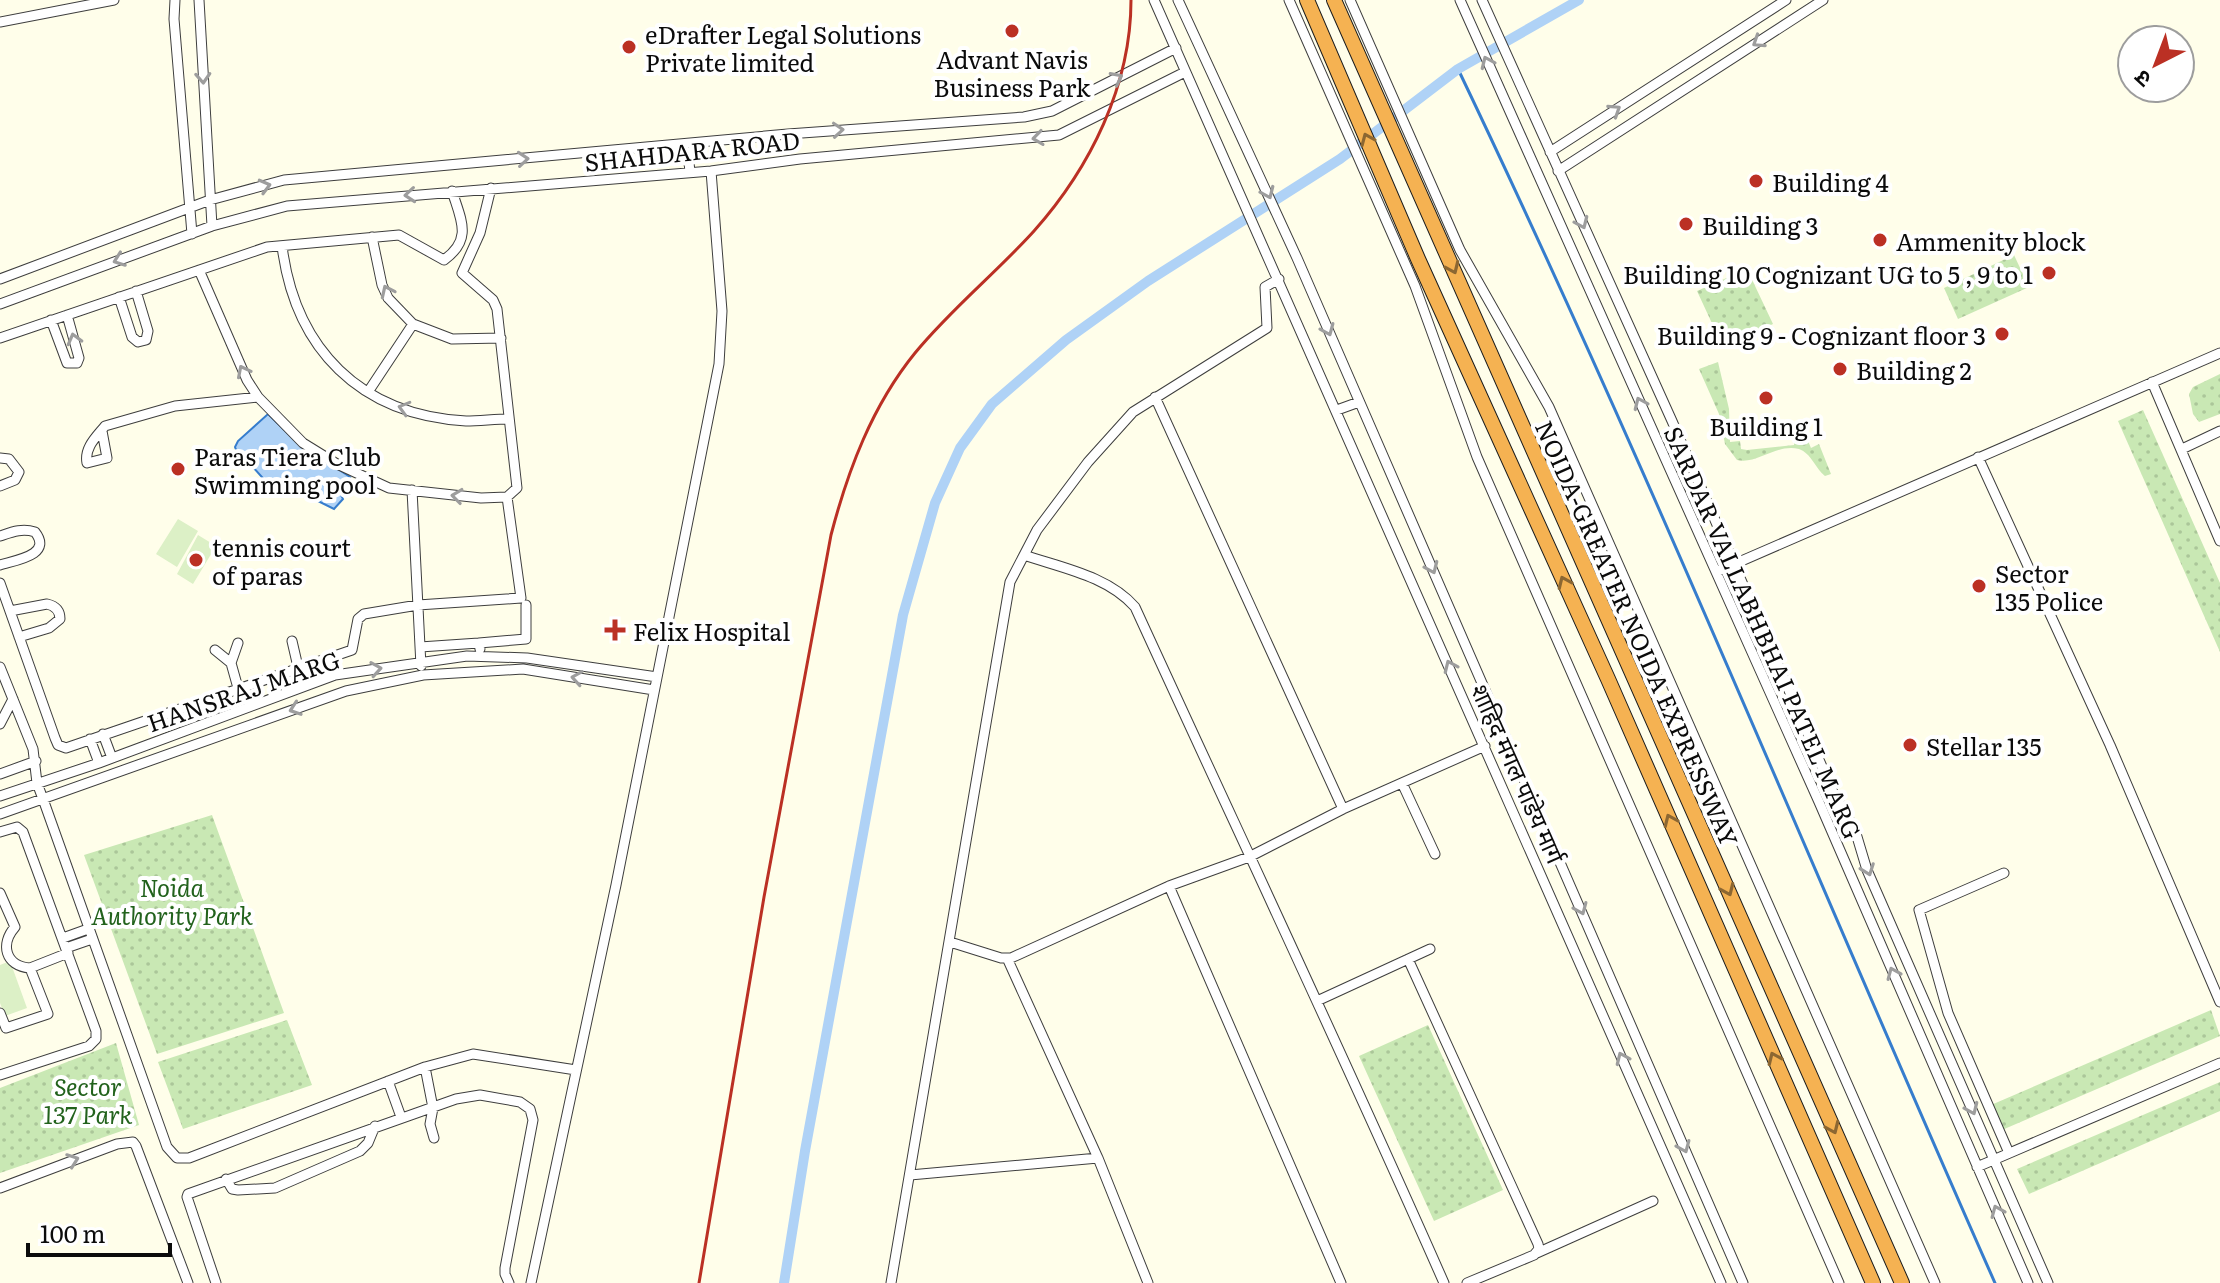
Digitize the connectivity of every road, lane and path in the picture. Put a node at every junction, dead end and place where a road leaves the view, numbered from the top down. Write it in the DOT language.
graph roads {
  1 [pos="114,0"];
  2 [pos="175,0"];
  3 [pos="199,0"];
  4 [pos="1154,0"];
  5 [pos="1178,0"];
  6 [pos="1289,0"];
  7 [pos="1307,0"];
  8 [pos="1334,0"];
  9 [pos="1350,0"];
  10 [pos="1460,0"];
  11 [pos="1482,0"];
  12 [pos="1786,0"];
  13 [pos="1823,0"];
  14 [pos="0,22"];
  15 [pos="1359,40"];
  16 [pos="1176,48"];
  17 [pos="1325,59"];
  18 [pos="1185,72"];
  19 [pos="687,144"];
  20 [pos="1550,152"];
  21 [pos="711,171"];
  22 [pos="1558,171"];
  23 [pos="690,172"];
  24 [pos="491,188"];
  25 [pos="452,191"];
  26 [pos="1427,192"];
  27 [pos="210,200"];
  28 [pos="190,208"];
  29 [pos="1392,216"];
  30 [pos="212,226"];
  31 [pos="192,234"];
  32 [pos="372,237"];
  33 [pos="282,246"];
  34 [pos="444,260"];
  35 [pos="199,270"];
  36 [pos="462,273"];
  37 [pos="1277,275"];
  38 [pos="0,279"];
  39 [pos="136,291"];
  40 [pos="119,297"];
  41 [pos="0,304"];
  42 [pos="67,315"];
  43 [pos="51,320"];
  44 [pos="413,324"];
  45 [pos="0,338"];
  46 [pos="501,338"];
  47 [pos="2220,353"];
  48 [pos="2152,382"];
  49 [pos="368,392"];
  50 [pos="258,397"];
  51 [pos="1155,397"];
  52 [pos="1359,402"];
  53 [pos="1337,410"];
  54 [pos="509,419"];
  55 [pos="102,431"];
  56 [pos="2220,431"];
  57 [pos="2182,449"];
  58 [pos="1978,457"];
  59 [pos="0,458"];
  60 [pos="0,486"];
  61 [pos="412,490"];
  62 [pos="507,497"];
  63 [pos="0,536"];
  64 [pos="2220,541"];
  65 [pos="1024,555"];
  66 [pos="1733,564"];
  67 [pos="0,565"];
  68 [pos="1716,572"];
  69 [pos="0,583"];
  70 [pos="418,605"];
  71 [pos="526,605"];
  72 [pos="10,611"];
  73 [pos="19,637"];
  74 [pos="292,641"];
  75 [pos="238,643"];
  76 [pos="479,643"];
  77 [pos="420,647"];
  78 [pos="215,650"];
  79 [pos="480,656"];
  80 [pos="420,662"];
  81 [pos="231,663"];
  82 [pos="0,667"];
  83 [pos="298,667"];
  84 [pos="423,675"];
  85 [pos="657,677"];
  86 [pos="238,688"];
  87 [pos="654,690"];
  88 [pos="13,699"];
  89 [pos="0,724"];
  90 [pos="103,734"];
  91 [pos="90,739"];
  92 [pos="1485,746"];
  93 [pos="112,758"];
  94 [pos="36,761"];
  95 [pos="99,763"];
  96 [pos="0,774"];
  97 [pos="37,783"];
  98 [pos="1402,783"];
  99 [pos="0,796"];
  100 [pos="43,799"];
  101 [pos="1343,809"];
  102 [pos="0,814"];
  103 [pos="0,832"];
  104 [pos="1435,854"];
  105 [pos="1249,857"];
  106 [pos="2004,873"];
  107 [pos="1169,886"];
  108 [pos="0,893"];
  109 [pos="88,929"];
  110 [pos="92,939"];
  111 [pos="950,942"];
  112 [pos="66,946"];
  113 [pos="1430,949"];
  114 [pos="1007,958"];
  115 [pos="1408,959"];
  116 [pos="30,968"];
  117 [pos="1317,1001"];
  118 [pos="2220,1002"];
  119 [pos="0,1013"];
  120 [pos="2220,1063"];
  121 [pos="425,1067"];
  122 [pos="576,1070"];
  123 [pos="0,1075"];
  124 [pos="388,1081"];
  125 [pos="433,1108"];
  126 [pos="401,1117"];
  127 [pos="375,1126"];
  128 [pos="434,1138"];
  129 [pos="2009,1153"];
  130 [pos="1098,1158"];
  131 [pos="1994,1160"];
  132 [pos="1977,1167"];
  133 [pos="910,1175"];
  134 [pos="226,1179"];
  135 [pos="0,1188"];
  136 [pos="1653,1201"];
  137 [pos="1537,1253"];
  138 [pos="188,1283"];
  139 [pos="216,1283"];
  140 [pos="510,1283"];
  141 [pos="531,1283"];
  142 [pos="891,1283"];
  143 [pos="1148,1283"];
  144 [pos="1341,1283"];
  145 [pos="1444,1283"];
  146 [pos="1467,1283"];
  147 [pos="1721,1283"];
  148 [pos="1743,1283"];
  149 [pos="1839,1283"];
  150 [pos="1873,1283"];
  151 [pos="1902,1283"];
  152 [pos="1935,1283"];
  153 [pos="2028,1283"];
  154 [pos="2048,1283"];
  1 -- 14 [label="street"];
  2 -- 28 [label="street"];
  3 -- 27 [label="street, one-way"];
  4 -- 16 [label="street, शाहिद मंगल पांडेय मार्ग"];
  5 -- 52 [label="street, one-way"];
  6 -- 17 [label="street"];
  7 -- 17 [label="highway, NOIDA-GREATER NOIDA EXPRESSWAY"];
  8 -- 15 [label="highway, NOIDA-GREATER NOIDA EXPRESSWAY"];
  9 -- 15 [label="street"];
  68 -- 10 [label="street, SARDAR VALLABHBHAI PATEL MARG, one-way"];
  11 -- 20 [label="street, SARDAR VALLABHBHAI PATEL MARG"];
  20 -- 12 [label="street, one-way"];
  13 -- 22 [label="street, one-way"];
  15 -- 26 [label="highway, NOIDA-GREATER NOIDA EXPRESSWAY"];
  16 -- 18 [label="street, शाहिद मंगल पांडेय मार्ग"];
  19 -- 16 [label="street, SHAHDARA ROAD, one-way"];
  17 -- 29 [label="highway, NOIDA-GREATER NOIDA EXPRESSWAY"];
  18 -- 21 [label="street, SHAHDARA ROAD, one-way"];
  18 -- 37 [label="street, शाहिद मंगल पांडेय मार्ग"];
  19 -- 23 [label="street"];
  27 -- 19 [label="street, SHAHDARA ROAD, one-way"];
  20 -- 22 [label="street, SARDAR VALLABHBHAI PATEL MARG"];
  21 -- 23 [label="street, SHAHDARA ROAD"];
  21 -- 85 [label="street"];
  22 -- 66 [label="street, SARDAR VALLABHBHAI PATEL MARG, one-way"];
  23 -- 24 [label="street, SHAHDARA ROAD"];
  24 -- 25 [label="street, SHAHDARA ROAD"];
  24 -- 36 [label="street"];
  25 -- 30 [label="street, SHAHDARA ROAD, one-way"];
  25 -- 34 [label="street"];
  26 -- 151 [label="highway, NOIDA-GREATER NOIDA EXPRESSWAY, one-way"];
  26 -- 152 [label="street"];
  27 -- 28 [label="street, SHAHDARA ROAD"];
  27 -- 30 [label="street"];
  28 -- 31 [label="street"];
  28 -- 38 [label="street, SHAHDARA ROAD"];
  29 -- 149 [label="street"];
  150 -- 29 [label="highway, NOIDA-GREATER NOIDA EXPRESSWAY, one-way"];
  30 -- 31 [label="street, SHAHDARA ROAD"];
  31 -- 41 [label="street, SHAHDARA ROAD, one-way"];
  32 -- 33 [label="street"];
  32 -- 34 [label="street"];
  44 -- 32 [label="street, one-way"];
  33 -- 35 [label="street"];
  33 -- 49 [label="street"];
  34 -- 36 [label="street"];
  35 -- 39 [label="street"];
  50 -- 35 [label="street, one-way"];
  36 -- 46 [label="street"];
  37 -- 51 [label="street"];
  37 -- 53 [label="street, शाहिद मंगल पांडेय मार्ग"];
  39 -- 40 [label="street"];
  39 -- 40 [label="street"];
  40 -- 42 [label="street"];
  42 -- 43 [label="street"];
  43 -- 42 [label="street, one-way"];
  43 -- 45 [label="street"];
  44 -- 46 [label="street"];
  44 -- 49 [label="street"];
  46 -- 54 [label="street"];
  47 -- 48 [label="street"];
  48 -- 57 [label="street"];
  48 -- 58 [label="street"];
  54 -- 49 [label="street, one-way"];
  50 -- 55 [label="street"];
  50 -- 61 [label="street"];
  51 -- 65 [label="street"];
  51 -- 101 [label="street"];
  52 -- 53 [label="street"];
  52 -- 148 [label="street, one-way"];
  92 -- 53 [label="street, शाहिद मंगल पांडेय मार्ग, one-way"];
  54 -- 62 [label="street"];
  56 -- 57 [label="street"];
  57 -- 64 [label="street"];
  58 -- 66 [label="street"];
  58 -- 118 [label="street"];
  59 -- 60 [label="street"];
  62 -- 61 [label="street, one-way"];
  61 -- 70 [label="street"];
  62 -- 70 [label="street"];
  63 -- 67 [label="street"];
  65 -- 105 [label="street"];
  65 -- 111 [label="street"];
  66 -- 68 [label="street"];
  66 -- 131 [label="street, SARDAR VALLABHBHAI PATEL MARG, one-way"];
  132 -- 68 [label="street, SARDAR VALLABHBHAI PATEL MARG, one-way"];
  69 -- 72 [label="street"];
  70 -- 77 [label="street"];
  70 -- 83 [label="street"];
  71 -- 76 [label="street"];
  72 -- 73 [label="street"];
  72 -- 73 [label="street"];
  73 -- 91 [label="street"];
  74 -- 83 [label="street"];
  75 -- 81 [label="street"];
  76 -- 77 [label="street"];
  76 -- 79 [label="street"];
  77 -- 80 [label="street"];
  78 -- 81 [label="street"];
  79 -- 80 [label="street, HANSRAJ MARG"];
  79 -- 85 [label="street, HANSRAJ MARG"];
  80 -- 84 [label="street"];
  93 -- 80 [label="street, HANSRAJ MARG, one-way"];
  81 -- 86 [label="street"];
  82 -- 88 [label="street"];
  83 -- 86 [label="street"];
  87 -- 84 [label="street, HANSRAJ MARG, one-way"];
  84 -- 100 [label="street, HANSRAJ MARG, one-way"];
  85 -- 87 [label="street"];
  86 -- 90 [label="street"];
  87 -- 122 [label="street"];
  88 -- 89 [label="street"];
  88 -- 94 [label="street"];
  90 -- 91 [label="street"];
  90 -- 93 [label="street"];
  91 -- 95 [label="street"];
  92 -- 98 [label="street"];
  147 -- 92 [label="street, शाहिद मंगल पांडेय मार्ग, one-way"];
  93 -- 95 [label="street, HANSRAJ MARG"];
  94 -- 96 [label="street"];
  94 -- 97 [label="street"];
  95 -- 97 [label="street, HANSRAJ MARG"];
  97 -- 99 [label="street, HANSRAJ MARG"];
  97 -- 100 [label="street"];
  98 -- 101 [label="street"];
  98 -- 104 [label="street"];
  100 -- 102 [label="street, HANSRAJ MARG"];
  100 -- 109 [label="street"];
  101 -- 105 [label="street"];
  103 -- 112 [label="street"];
  105 -- 107 [label="street"];
  105 -- 117 [label="street"];
  106 -- 129 [label="street"];
  107 -- 114 [label="street"];
  107 -- 144 [label="street"];
  108 -- 116 [label="street"];
  109 -- 110 [label="street"];
  109 -- 112 [label="street"];
  110 -- 112 [label="street"];
  110 -- 124 [label="street"];
  111 -- 114 [label="street"];
  111 -- 133 [label="street"];
  112 -- 116 [label="street"];
  112 -- 123 [label="street"];
  113 -- 115 [label="street"];
  114 -- 130 [label="street"];
  115 -- 117 [label="street"];
  115 -- 137 [label="street"];
  116 -- 119 [label="street"];
  117 -- 145 [label="street"];
  120 -- 129 [label="street"];
  121 -- 122 [label="street"];
  121 -- 124 [label="street"];
  121 -- 125 [label="street"];
  122 -- 141 [label="street"];
  124 -- 126 [label="street"];
  125 -- 126 [label="street"];
  125 -- 128 [label="street"];
  125 -- 140 [label="street"];
  126 -- 127 [label="street"];
  127 -- 134 [label="street"];
  127 -- 134 [label="street"];
  129 -- 131 [label="street"];
  130 -- 133 [label="street"];
  130 -- 143 [label="street"];
  131 -- 132 [label="street"];
  131 -- 154 [label="street, SARDAR VALLABHBHAI PATEL MARG"];
  153 -- 132 [label="street, SARDAR VALLABHBHAI PATEL MARG, one-way"];
  133 -- 142 [label="street"];
  134 -- 139 [label="street"];
  135 -- 138 [label="street, one-way"];
  136 -- 137 [label="street"];
  137 -- 146 [label="street"];
}
